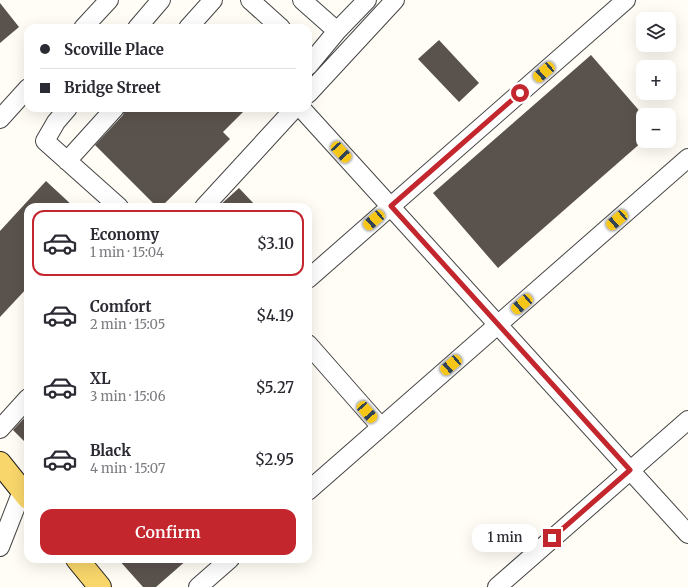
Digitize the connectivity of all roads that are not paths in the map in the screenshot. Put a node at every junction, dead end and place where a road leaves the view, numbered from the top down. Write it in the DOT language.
graph roads {
  1 [pos="109,0"];
  2 [pos="161,0"];
  3 [pos="213,0"];
  4 [pos="250,0"];
  5 [pos="302,0"];
  6 [pos="367,0"];
  7 [pos="394,0"];
  8 [pos="626,0"];
  9 [pos="87,24"];
  10 [pos="140,24"];
  11 [pos="192,24"];
  12 [pos="277,24"];
  13 [pos="337,31"];
  14 [pos="312,57"];
  15 [pos="312,90"];
  16 [pos="24,92"];
  17 [pos="65,112"];
  18 [pos="111,112"];
  19 [pos="291,112"];
  20 [pos="305,112"];
  21 [pos="0,118"];
  22 [pos="688,158"];
  23 [pos="67,161"];
  24 [pos="114,203"];
  25 [pos="208,203"];
  26 [pos="391,206"];
  27 [pos="312,275"];
  28 [pos="498,324"];
  29 [pos="312,349"];
  30 [pos="24,402"];
  31 [pos="688,420"];
  32 [pos="381,427"];
  33 [pos="0,429"];
  34 [pos="0,463"];
  35 [pos="630,470"];
  36 [pos="312,487"];
  37 [pos="24,494"];
  38 [pos="24,496"];
  39 [pos="4,524"];
  40 [pos="688,534"];
  41 [pos="0,548"];
  42 [pos="80,563"];
  43 [pos="225,563"];
  44 [pos="100,587"];
  45 [pos="198,587"];
  46 [pos="497,587"];
  1 -- 9 [label="street"];
  2 -- 10 [label="street"];
  3 -- 11 [label="street"];
  4 -- 12 [label="street"];
  5 -- 13 [label="street"];
  6 -- 13 [label="street"];
  7 -- 15 [label="street"];
  8 -- 26 [label="street"];
  13 -- 14 [label="street"];
  16 -- 21 [label="street"];
  17 -- 23 [label="street"];
  18 -- 23 [label="street"];
  19 -- 25 [label="street"];
  20 -- 26 [label="street"];
  22 -- 28 [label="street"];
  23 -- 24 [label="street"];
  26 -- 27 [label="street"];
  26 -- 28 [label="street"];
  28 -- 32 [label="street"];
  28 -- 35 [label="street"];
  29 -- 32 [label="street"];
  30 -- 33 [label="street"];
  31 -- 35 [label="street"];
  32 -- 36 [label="street"];
  34 -- 37 [label="main road"];
  35 -- 40 [label="street"];
  35 -- 46 [label="street"];
  38 -- 39 [label="street"];
  39 -- 41 [label="street"];
  42 -- 44 [label="main road"];
  43 -- 45 [label="street"];
}
